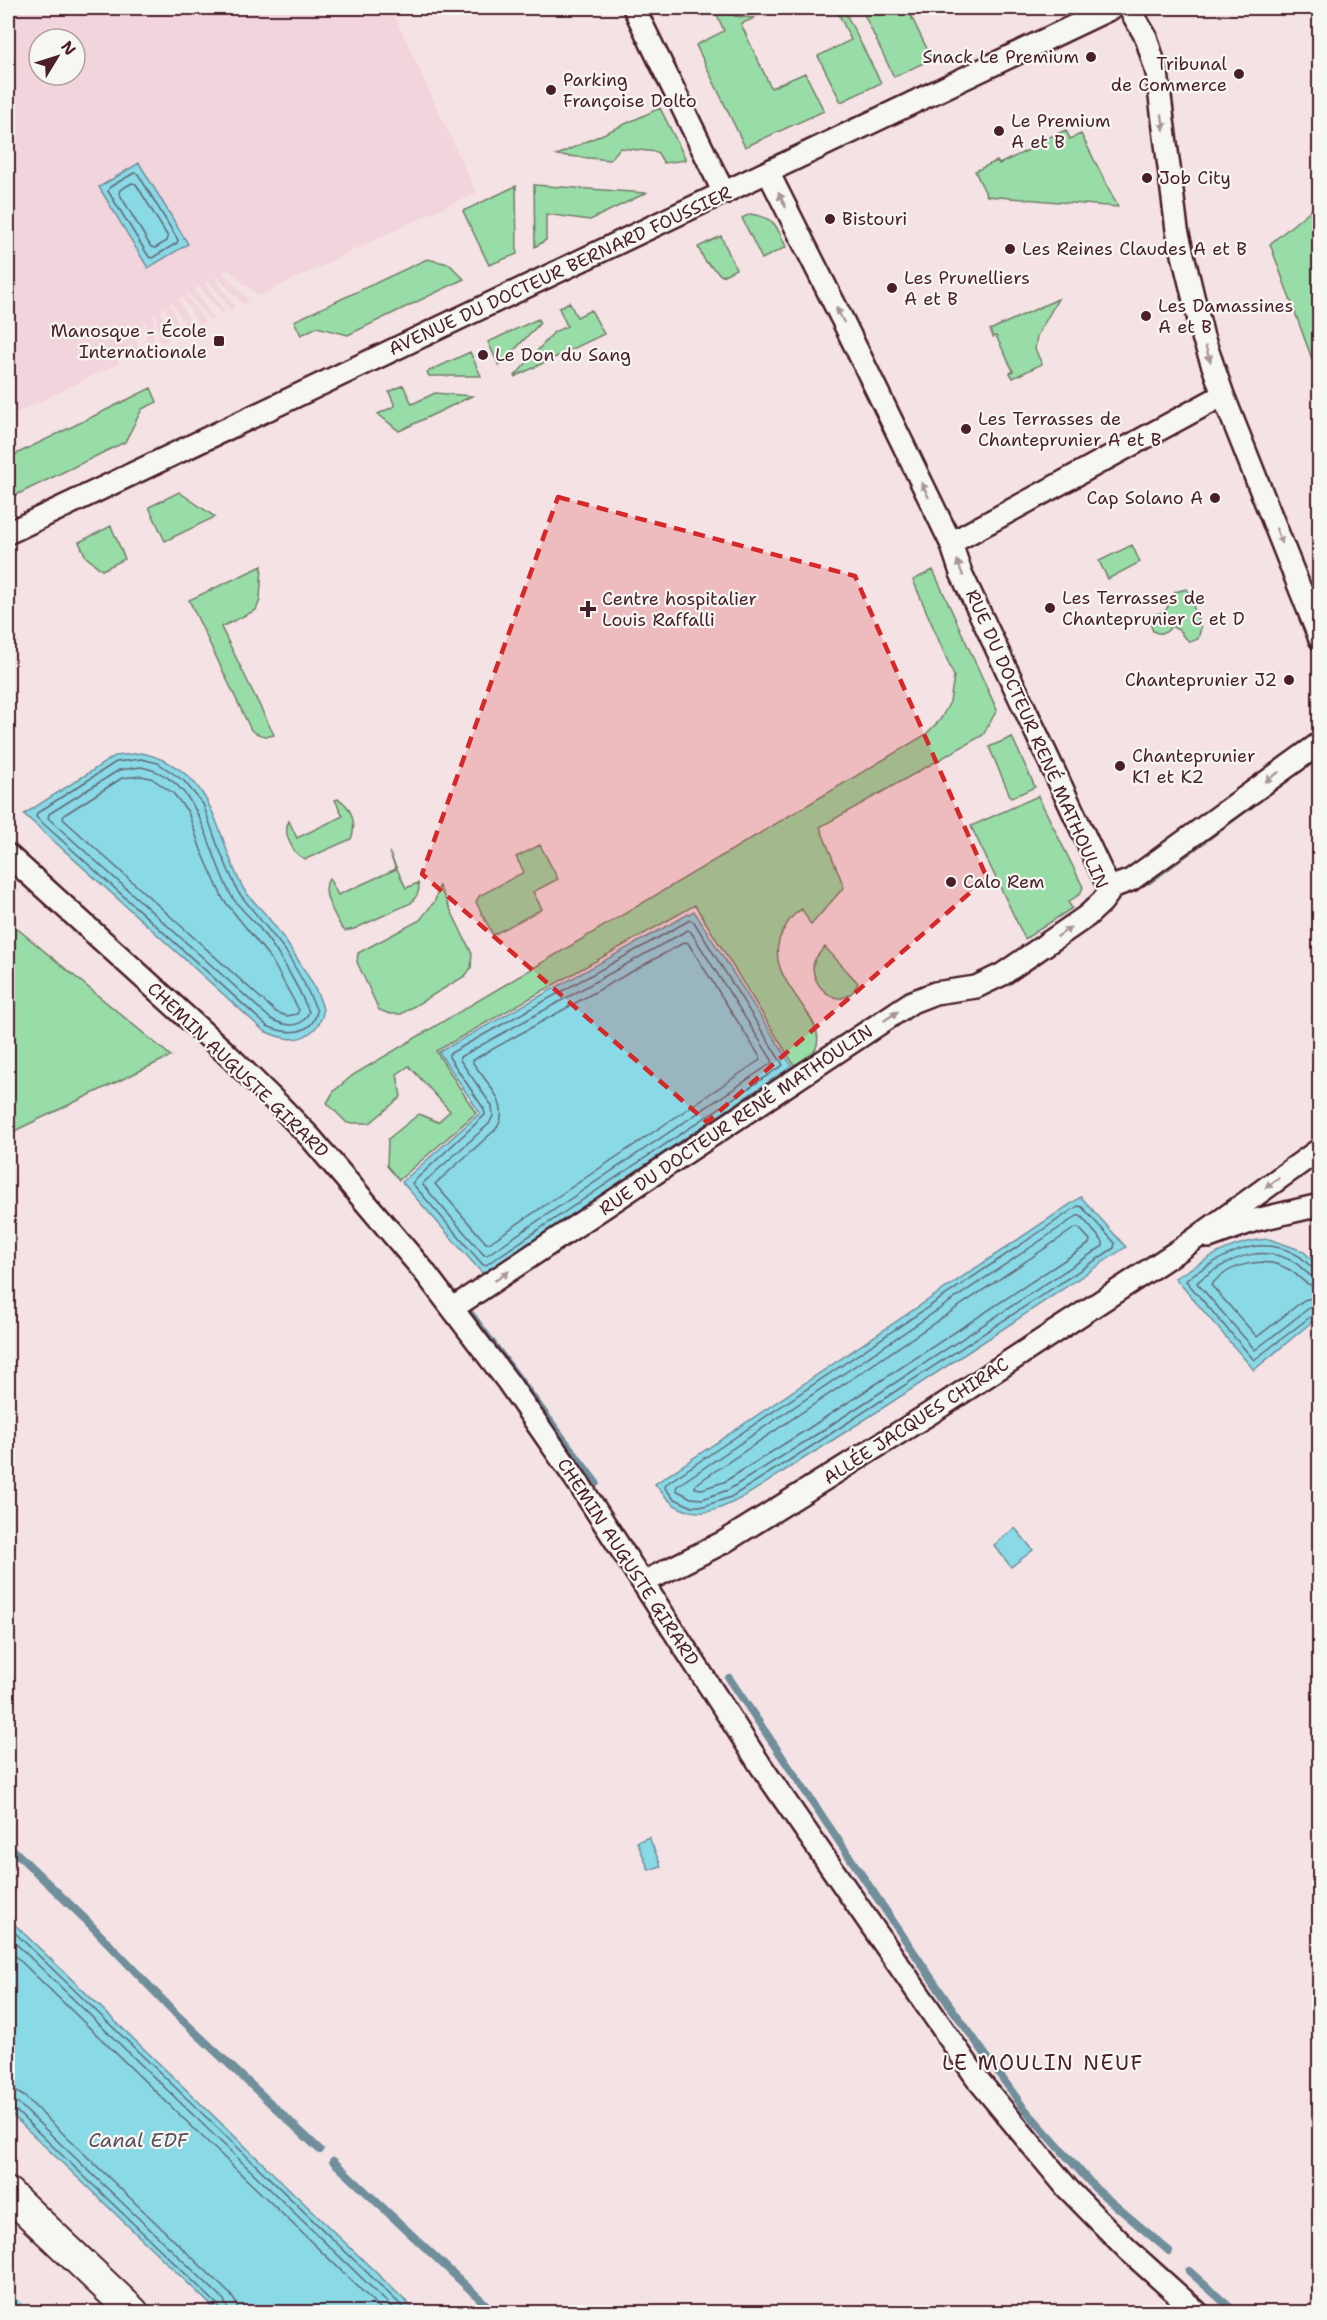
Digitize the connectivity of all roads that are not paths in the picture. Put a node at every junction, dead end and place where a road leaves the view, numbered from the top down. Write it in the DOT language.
graph roads {
  1 [pos="634,8"];
  2 [pos="1112,8"];
  3 [pos="1129,8"];
  4 [pos="768,172"];
  5 [pos="724,193"];
  6 [pos="1223,395"];
  7 [pos="8,533"];
  8 [pos="951,543"];
  9 [pos="1320,639"];
  10 [pos="1320,743"];
  11 [pos="8,855"];
  12 [pos="1109,888"];
  13 [pos="1320,1149"];
  14 [pos="1320,1205"];
  15 [pos="1181,1249"];
  16 [pos="453,1308"];
  17 [pos="644,1582"];
  18 [pos="8,2193"];
  19 [pos="133,2313"];
  20 [pos="1197,2313"];
  1 -- 5 [label="street"];
  2 -- 4 [label="street, AVENUE DU DOCTEUR BERNARD FOUSSIER"];
  3 -- 6 [label="street, one-way"];
  4 -- 5 [label="street, AVENUE DU DOCTEUR BERNARD FOUSSIER"];
  8 -- 4 [label="street, RUE DU DOCTEUR RENÉ MATHOULIN, one-way"];
  5 -- 7 [label="street, AVENUE DU DOCTEUR BERNARD FOUSSIER"];
  6 -- 8 [label="street"];
  6 -- 9 [label="street, one-way"];
  12 -- 8 [label="street, RUE DU DOCTEUR RENÉ MATHOULIN, one-way"];
  10 -- 12 [label="street, one-way"];
  11 -- 16 [label="street, CHEMIN AUGUSTE GIRARD"];
  16 -- 12 [label="street, RUE DU DOCTEUR RENÉ MATHOULIN, one-way"];
  13 -- 15 [label="street, ALLÉE JACQUES CHIRAC, one-way"];
  14 -- 15 [label="street, ALLÉE JACQUES CHIRAC"];
  15 -- 17 [label="street, ALLÉE JACQUES CHIRAC"];
  16 -- 17 [label="street, CHEMIN AUGUSTE GIRARD"];
  17 -- 20 [label="street, CHEMIN AUGUSTE GIRARD"];
  18 -- 19 [label="main road"];
}
